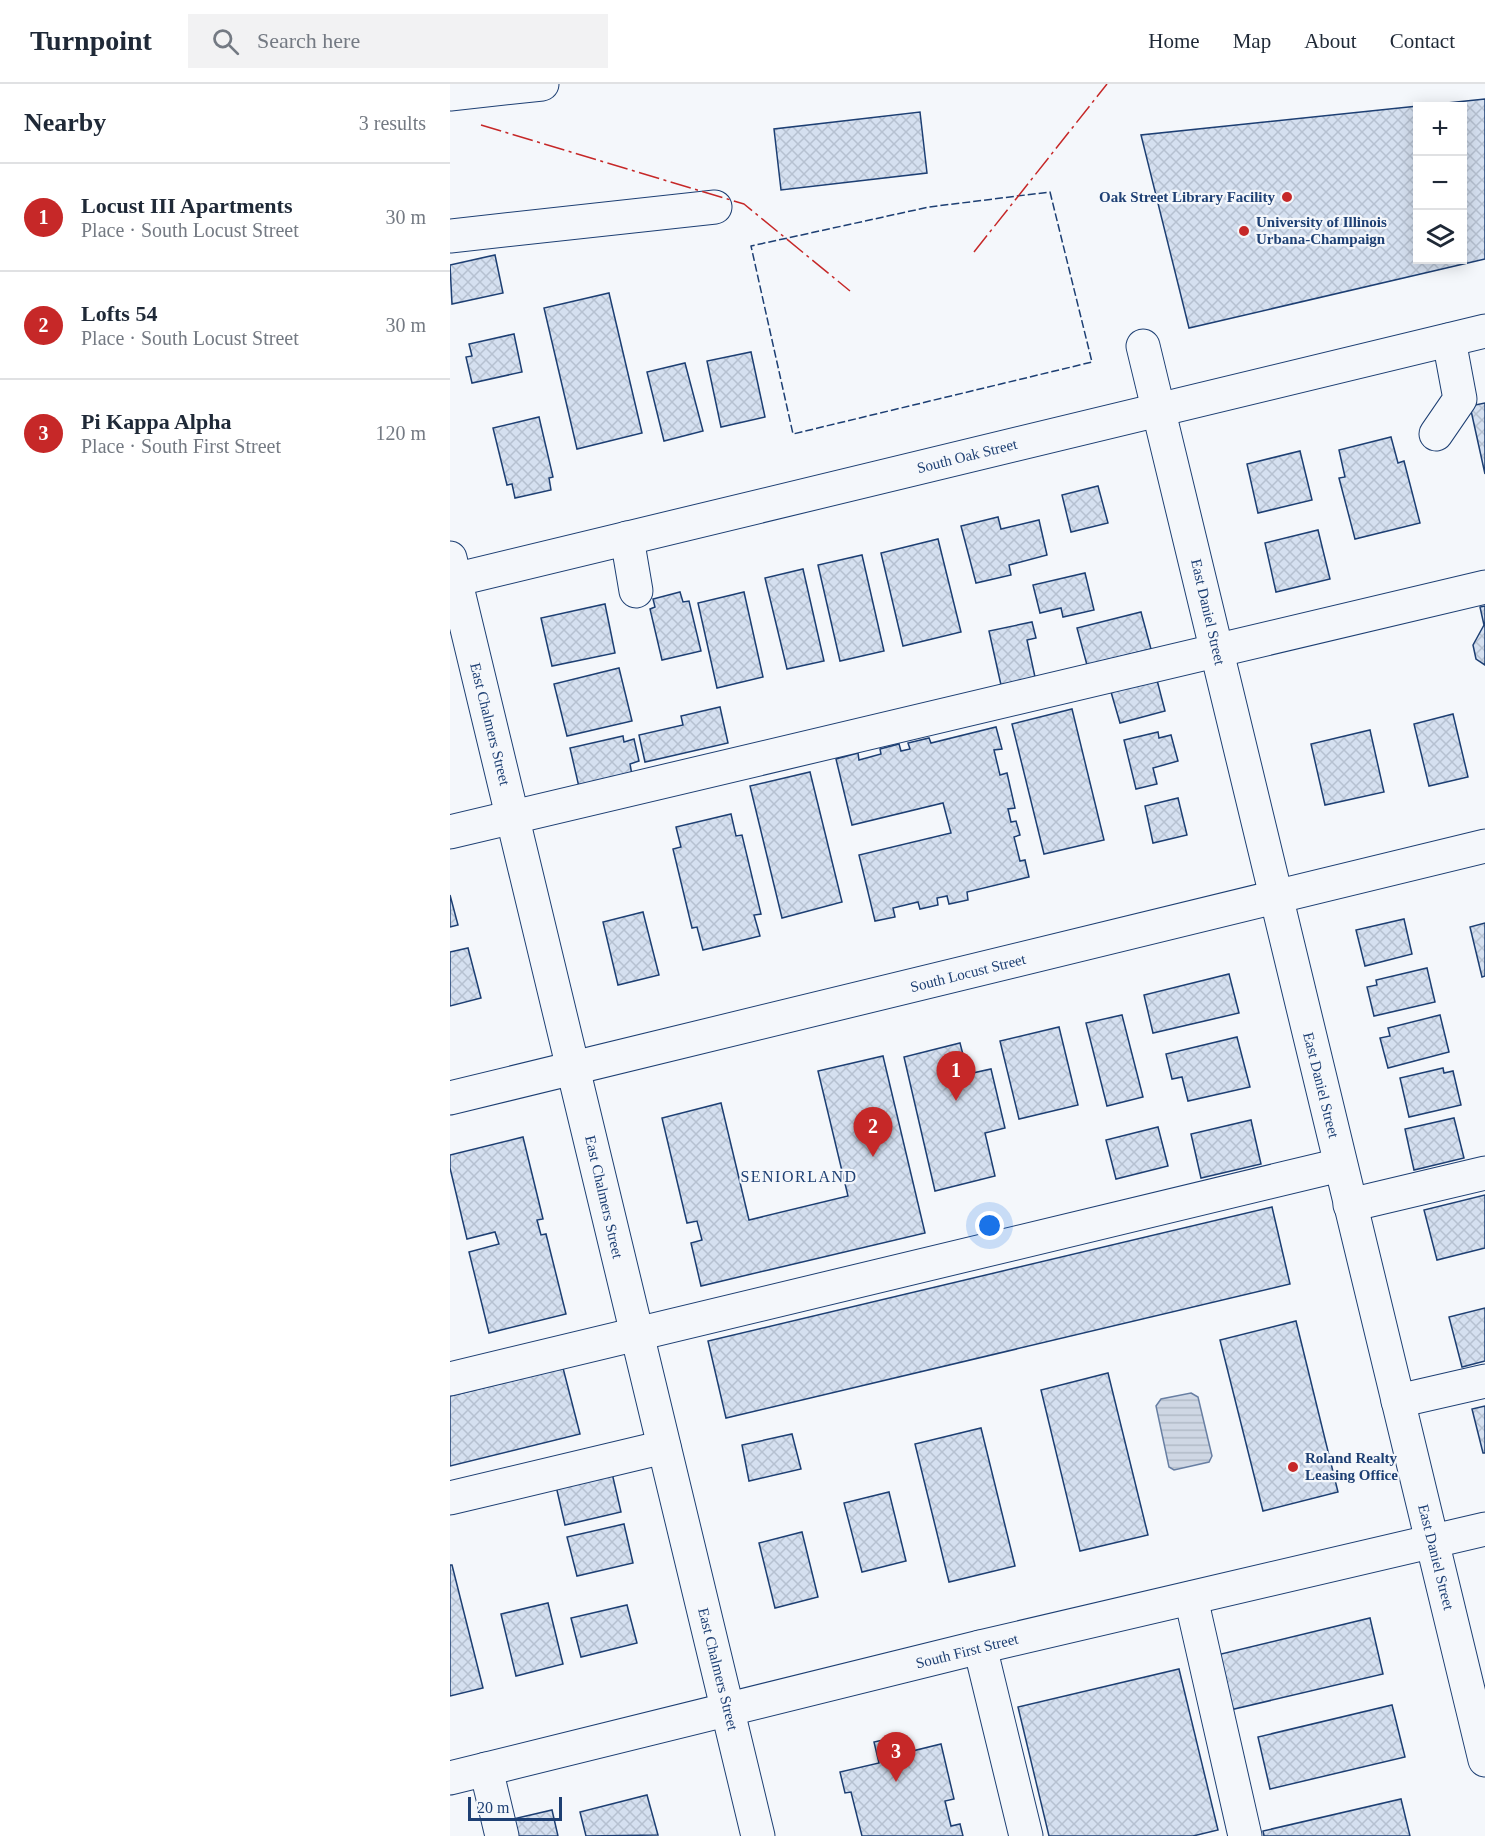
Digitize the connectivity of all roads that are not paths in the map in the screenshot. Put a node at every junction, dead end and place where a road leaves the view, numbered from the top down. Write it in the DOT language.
graph roads {
  1 [pos="542,84"];
  2 [pos="450,94"];
  3 [pos="716,207"];
  4 [pos="450,236"];
  5 [pos="1485,331"];
  6 [pos="1449,340"];
  7 [pos="1143,346"];
  8 [pos="1159,410"];
  9 [pos="1436,434"];
  10 [pos="627,538"];
  11 [pos="452,573"];
  12 [pos="1485,587"];
  13 [pos="636,591"];
  14 [pos="1217,651"];
  15 [pos="513,817"];
  16 [pos="450,832"];
  17 [pos="1485,846"];
  18 [pos="1276,899"];
  19 [pos="574,1068"];
  20 [pos="450,1098"];
  21 [pos="1340,1165"];
  22 [pos="1485,1173"];
  23 [pos="1350,1205"];
  24 [pos="636,1334"];
  25 [pos="450,1378"];
  26 [pos="1485,1381"];
  27 [pos="1398,1401"];
  28 [pos="664,1447"];
  29 [pos="450,1498"];
  30 [pos="1485,1529"];
  31 [pos="1432,1543"];
  32 [pos="1191,1598"];
  33 [pos="980,1647"];
  34 [pos="728,1710"];
  35 [pos="1485,1760"];
  36 [pos="486,1769"];
  37 [pos="450,1778"];
  38 [pos="502,1836"];
  39 [pos="758,1836"];
  40 [pos="1026,1836"];
  41 [pos="1245,1836"];
  1 -- 2 [label="street"];
  3 -- 4 [label="street"];
  5 -- 6 [label="street, South Oak Street"];
  6 -- 8 [label="street, South Oak Street"];
  6 -- 9 [label="street"];
  7 -- 8 [label="street, East Daniel Street"];
  8 -- 10 [label="street, South Oak Street"];
  8 -- 14 [label="street, East Daniel Street"];
  10 -- 11 [label="street, South Oak Street"];
  10 -- 13 [label="street"];
  11 -- 15 [label="street, East Chalmers Street"];
  12 -- 14 [label="street"];
  14 -- 15 [label="street"];
  14 -- 18 [label="street, East Daniel Street"];
  15 -- 16 [label="street"];
  15 -- 19 [label="street, East Chalmers Street"];
  17 -- 18 [label="street, South Locust Street"];
  18 -- 19 [label="street, South Locust Street"];
  18 -- 21 [label="street, East Daniel Street"];
  19 -- 20 [label="street, South Locust Street"];
  19 -- 24 [label="street, East Chalmers Street"];
  21 -- 23 [label="street, East Daniel Street"];
  21 -- 24 [label="street"];
  22 -- 23 [label="street"];
  23 -- 27 [label="street, East Daniel Street"];
  24 -- 25 [label="street"];
  24 -- 28 [label="street, East Chalmers Street"];
  26 -- 27 [label="street"];
  27 -- 31 [label="street, East Daniel Street"];
  28 -- 29 [label="street"];
  28 -- 34 [label="street, East Chalmers Street"];
  30 -- 31 [label="street, South First Street"];
  31 -- 32 [label="street, South First Street"];
  31 -- 35 [label="street, East Daniel Street"];
  32 -- 33 [label="street, South First Street"];
  32 -- 41 [label="street"];
  33 -- 34 [label="street, South First Street"];
  33 -- 40 [label="street"];
  34 -- 36 [label="street, South First Street"];
  34 -- 39 [label="street, East Chalmers Street"];
  36 -- 37 [label="street, South First Street"];
  36 -- 38 [label="street"];
}
